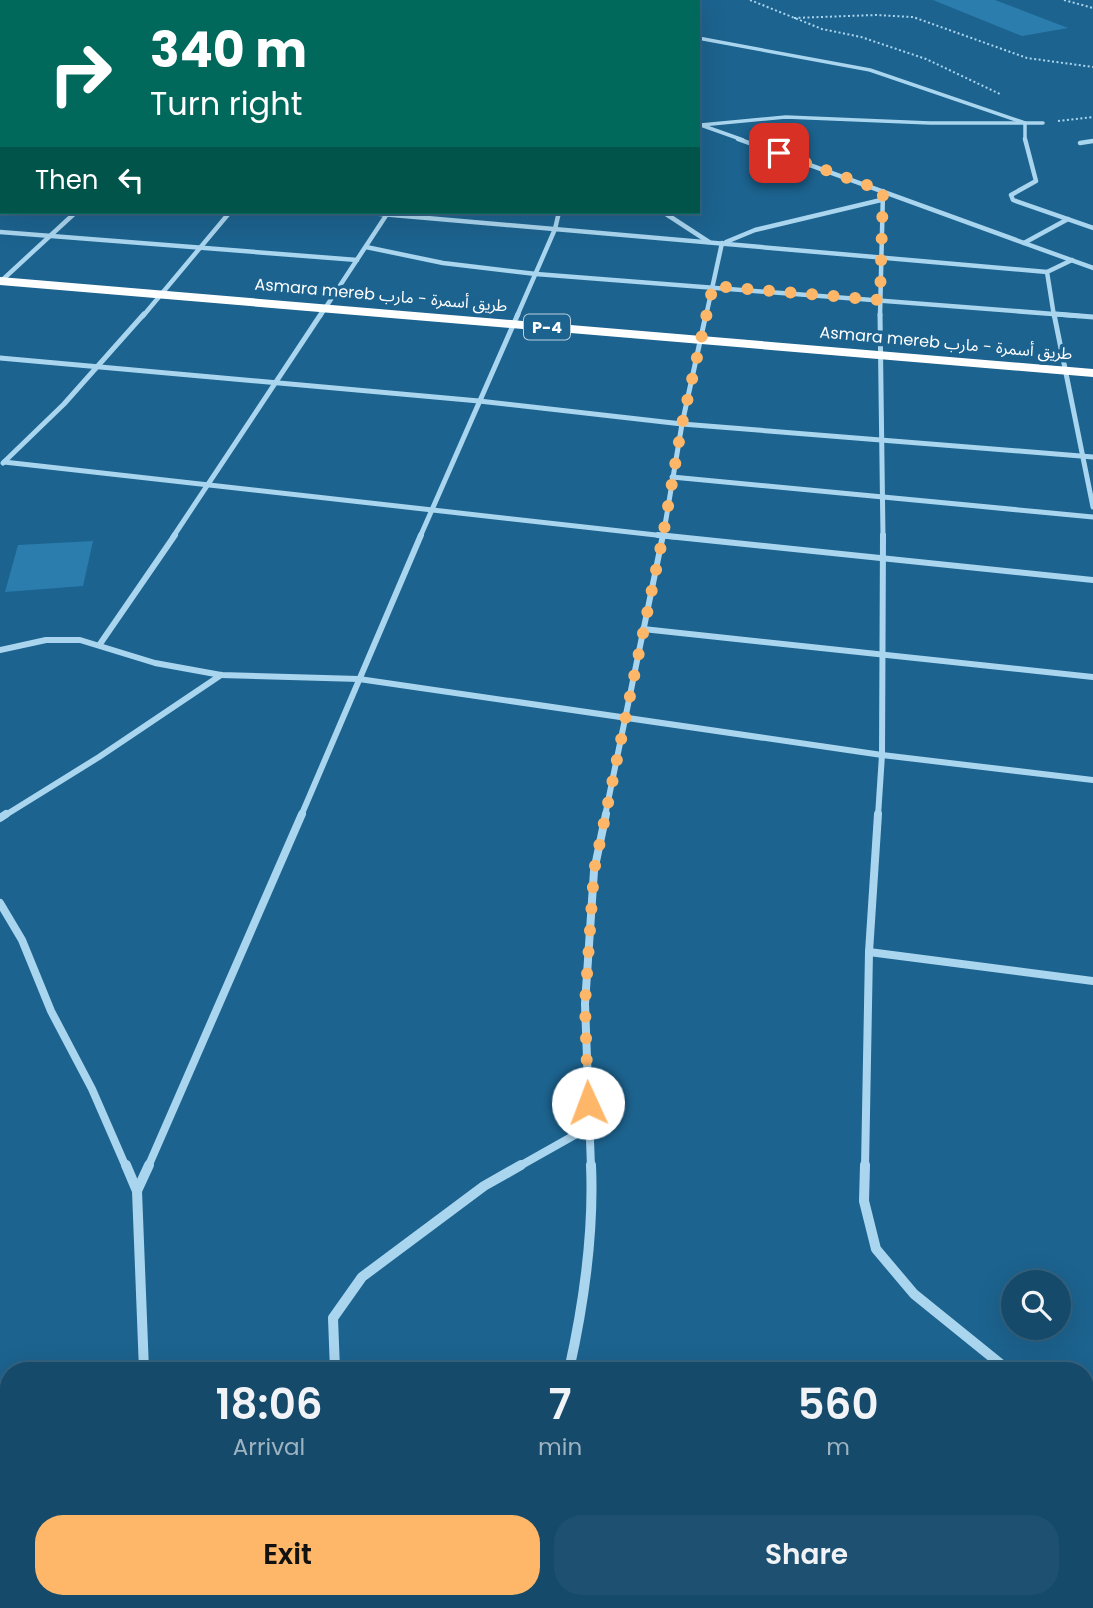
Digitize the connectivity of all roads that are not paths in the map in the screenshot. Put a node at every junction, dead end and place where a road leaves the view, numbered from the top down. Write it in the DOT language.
graph roads {
  1 [pos="700,38"];
  2 [pos="1025,123"];
  3 [pos="1043,123"];
  4 [pos="700,125"];
  5 [pos="700,125"];
  6 [pos="1093,141"];
  7 [pos="1080,143"];
  8 [pos="882,196"];
  9 [pos="74,214"];
  10 [pos="228,214"];
  11 [pos="386,214"];
  12 [pos="398,214"];
  13 [pos="559,214"];
  14 [pos="666,214"];
  15 [pos="1068,219"];
  16 [pos="1093,228"];
  17 [pos="555,229"];
  18 [pos="0,232"];
  19 [pos="50,236"];
  20 [pos="709,242"];
  21 [pos="722,243"];
  22 [pos="1024,243"];
  23 [pos="200,247"];
  24 [pos="366,247"];
  25 [pos="880,257"];
  26 [pos="357,260"];
  27 [pos="1072,260"];
  28 [pos="1093,268"];
  29 [pos="1048,272"];
  30 [pos="536,274"];
  31 [pos="0,282"];
  32 [pos="713,286"];
  33 [pos="161,295"];
  34 [pos="880,300"];
  35 [pos="325,309"];
  36 [pos="1054,314"];
  37 [pos="1093,317"];
  38 [pos="514,324"];
  39 [pos="702,340"];
  40 [pos="879,355"];
  41 [pos="0,358"];
  42 [pos="95,367"];
  43 [pos="1065,371"];
  44 [pos="1093,373"];
  45 [pos="276,383"];
  46 [pos="479,401"];
  47 [pos="682,424"];
  48 [pos="883,441"];
  49 [pos="1082,456"];
  50 [pos="1093,457"];
  51 [pos="2,463"];
  52 [pos="672,477"];
  53 [pos="210,484"];
  54 [pos="883,498"];
  55 [pos="1093,507"];
  56 [pos="432,510"];
  57 [pos="1093,517"];
  58 [pos="663,536"];
  59 [pos="883,559"];
  60 [pos="1093,580"];
  61 [pos="643,629"];
  62 [pos="100,644"];
  63 [pos="0,650"];
  64 [pos="883,653"];
  65 [pos="221,675"];
  66 [pos="1093,677"];
  67 [pos="359,679"];
  68 [pos="625,717"];
  69 [pos="882,755"];
  70 [pos="1093,780"];
  71 [pos="0,818"];
  72 [pos="0,903"];
  73 [pos="869,951"];
  74 [pos="1093,981"];
  75 [pos="589,1128"];
  76 [pos="136,1191"];
  77 [pos="144,1362"];
  78 [pos="335,1362"];
  79 [pos="571,1362"];
  80 [pos="998,1362"];
  1 -- 2 [label="street"];
  2 -- 3 [label="street"];
  2 -- 4 [label="street"];
  2 -- 15 [label="street"];
  5 -- 8 [label="street"];
  6 -- 7 [label="street"];
  8 -- 21 [label="street"];
  8 -- 22 [label="street"];
  8 -- 25 [label="street"];
  9 -- 19 [label="street"];
  10 -- 23 [label="street"];
  11 -- 24 [label="street"];
  12 -- 17 [label="street"];
  13 -- 17 [label="street"];
  14 -- 20 [label="street"];
  15 -- 16 [label="street"];
  15 -- 22 [label="street"];
  17 -- 20 [label="street"];
  17 -- 30 [label="street"];
  18 -- 19 [label="street"];
  19 -- 23 [label="street"];
  19 -- 31 [label="street"];
  20 -- 21 [label="street"];
  21 -- 25 [label="street"];
  21 -- 32 [label="street"];
  22 -- 27 [label="street"];
  23 -- 26 [label="street"];
  23 -- 33 [label="street"];
  24 -- 26 [label="street"];
  24 -- 30 [label="street"];
  25 -- 29 [label="street"];
  25 -- 34 [label="street"];
  26 -- 35 [label="street"];
  27 -- 28 [label="street"];
  27 -- 29 [label="street"];
  29 -- 36 [label="street"];
  30 -- 32 [label="street"];
  30 -- 38 [label="street"];
  31 -- 33 [label="highway, Asmara mereb طريق أسمرة - مارب / P-4"];
  32 -- 34 [label="street"];
  32 -- 39 [label="street"];
  33 -- 35 [label="highway, Asmara mereb طريق أسمرة - مارب / P-4"];
  33 -- 42 [label="street"];
  34 -- 36 [label="street"];
  34 -- 40 [label="street"];
  35 -- 38 [label="highway, Asmara mereb طريق أسمرة - مارب / P-4"];
  35 -- 45 [label="street"];
  36 -- 37 [label="street"];
  36 -- 43 [label="street"];
  38 -- 39 [label="highway, Asmara mereb طريق أسمرة - مارب / P-4"];
  38 -- 46 [label="street"];
  39 -- 40 [label="highway, Asmara mereb طريق أسمرة - مارب / P-4"];
  39 -- 47 [label="street"];
  40 -- 43 [label="highway, Asmara mereb طريق أسمرة - مارب / P-4"];
  40 -- 48 [label="street"];
  41 -- 42 [label="street"];
  42 -- 45 [label="street"];
  42 -- 51 [label="street"];
  43 -- 44 [label="highway, Asmara mereb طريق أسمرة - مارب / P-4"];
  43 -- 49 [label="street"];
  45 -- 46 [label="street"];
  45 -- 53 [label="street"];
  46 -- 47 [label="street"];
  46 -- 56 [label="street"];
  47 -- 48 [label="street"];
  47 -- 52 [label="street"];
  48 -- 49 [label="street"];
  48 -- 54 [label="street"];
  49 -- 50 [label="street"];
  49 -- 55 [label="street"];
  51 -- 53 [label="street"];
  52 -- 54 [label="street"];
  52 -- 58 [label="street"];
  53 -- 56 [label="street"];
  53 -- 62 [label="street"];
  54 -- 57 [label="street"];
  54 -- 59 [label="street"];
  56 -- 58 [label="street"];
  56 -- 67 [label="street"];
  58 -- 59 [label="street"];
  58 -- 61 [label="street"];
  59 -- 60 [label="street"];
  59 -- 64 [label="street"];
  61 -- 64 [label="street"];
  61 -- 68 [label="street"];
  62 -- 63 [label="street"];
  62 -- 65 [label="street"];
  64 -- 66 [label="street"];
  64 -- 69 [label="street"];
  65 -- 67 [label="street"];
  65 -- 71 [label="street"];
  67 -- 68 [label="street"];
  67 -- 76 [label="street"];
  68 -- 69 [label="street"];
  68 -- 75 [label="street"];
  69 -- 70 [label="street"];
  69 -- 73 [label="street"];
  72 -- 76 [label="street"];
  73 -- 74 [label="street"];
  73 -- 80 [label="street"];
  75 -- 78 [label="street"];
  75 -- 79 [label="street"];
  76 -- 77 [label="street"];
}
